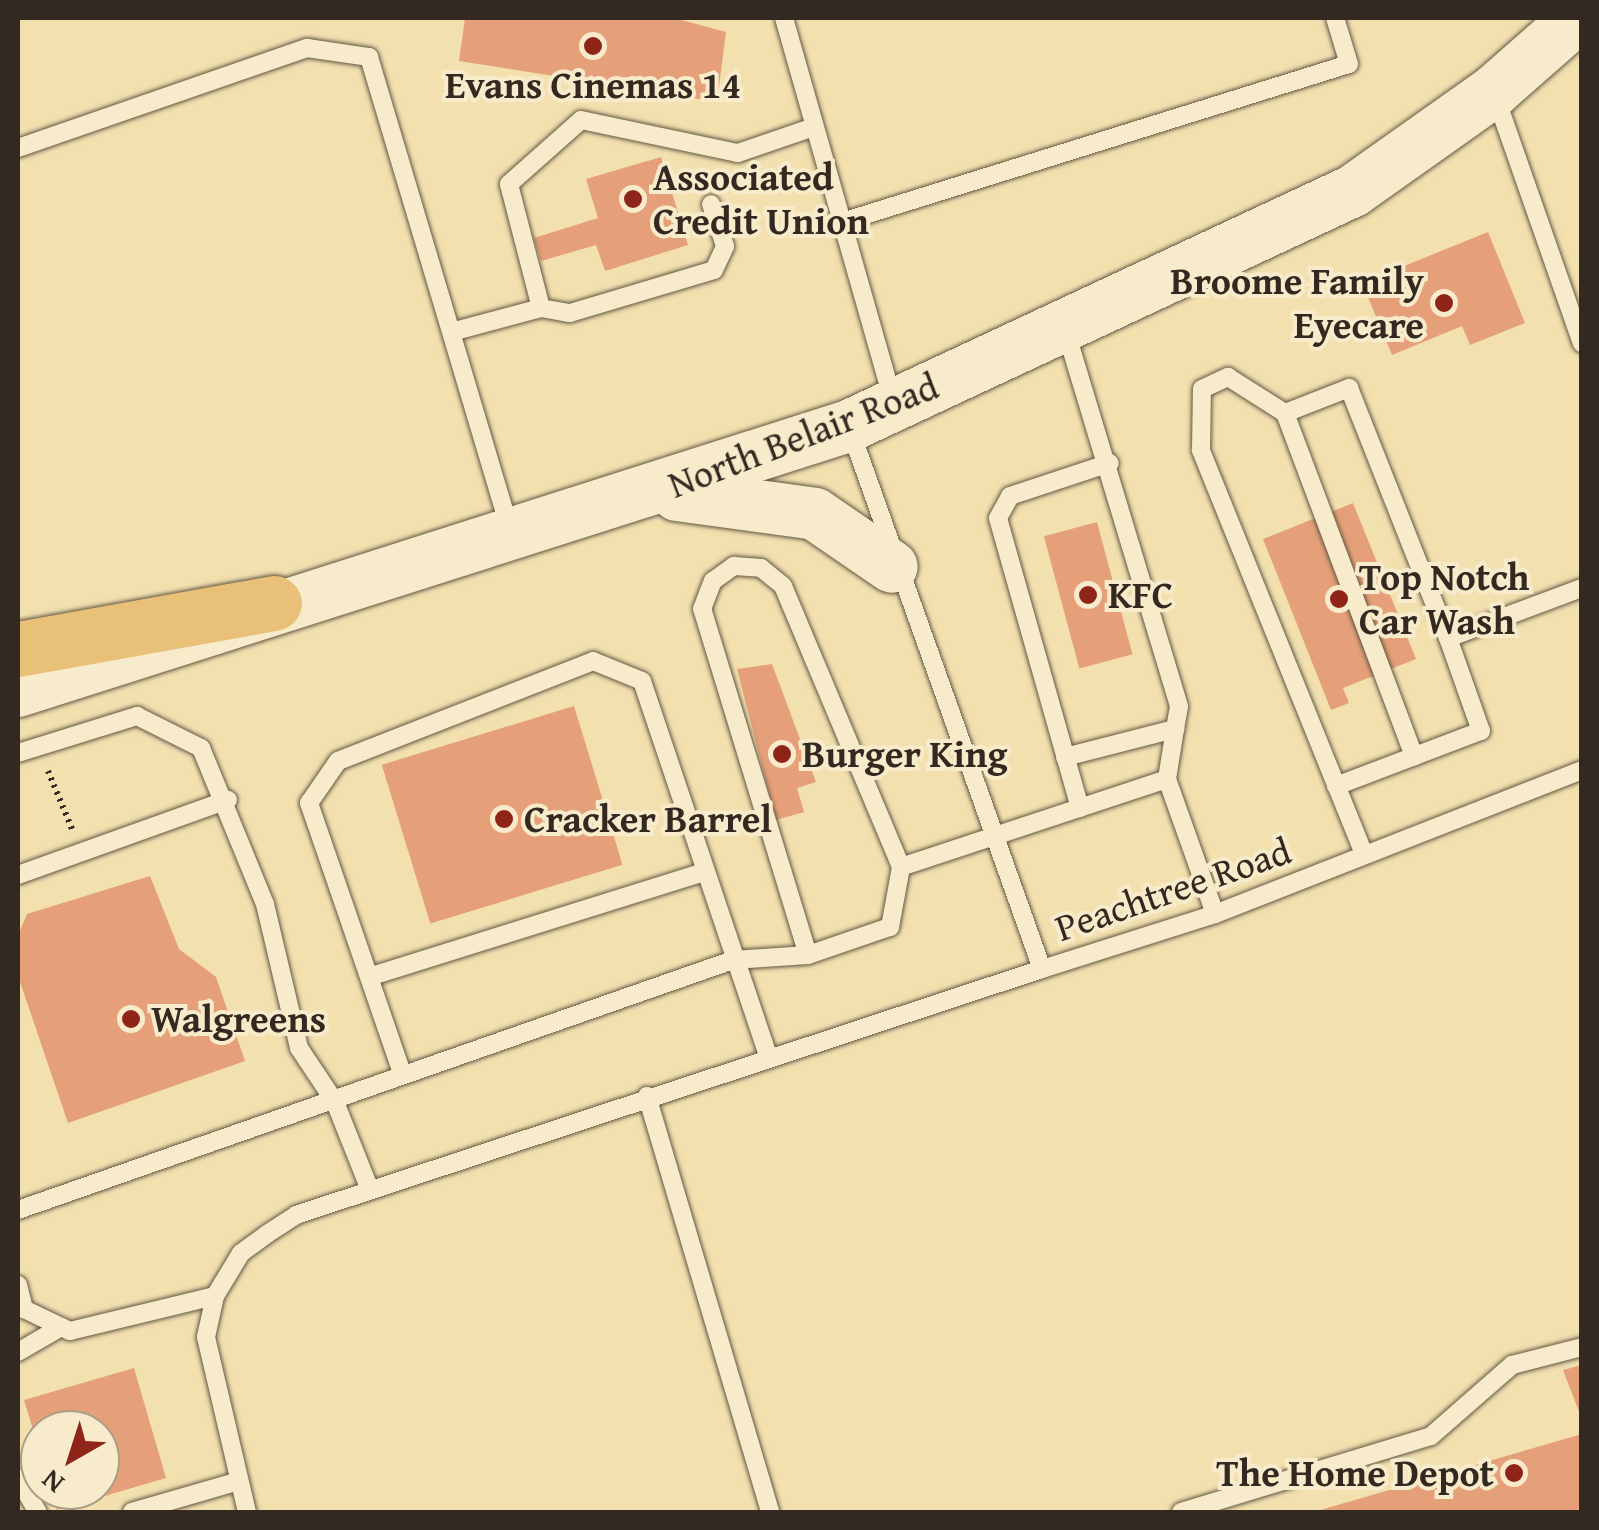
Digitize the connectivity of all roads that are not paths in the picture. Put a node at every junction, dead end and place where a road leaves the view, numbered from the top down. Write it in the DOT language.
graph roads {
  1 [pos="784,18"];
  2 [pos="1335,18"];
  3 [pos="1577,18"];
  4 [pos="1494,91"];
  5 [pos="810,128"];
  6 [pos="18,148"];
  7 [pos="711,204"];
  8 [pos="839,223"];
  9 [pos="541,308"];
  10 [pos="1065,326"];
  11 [pos="455,331"];
  12 [pos="1582,343"];
  13 [pos="1285,413"];
  14 [pos="872,416"];
  15 [pos="1110,464"];
  16 [pos="650,493"];
  17 [pos="510,530"];
  18 [pos="892,566"];
  19 [pos="1582,588"];
  20 [pos="274,603"];
  21 [pos="1448,638"];
  22 [pos="18,648"];
  23 [pos="18,691"];
  24 [pos="1176,729"];
  25 [pos="18,753"];
  26 [pos="1065,757"];
  27 [pos="1414,757"];
  28 [pos="1582,770"];
  29 [pos="1168,779"];
  30 [pos="1336,786"];
  31 [pos="228,800"];
  32 [pos="1080,808"];
  33 [pos="988,837"];
  34 [pos="1364,854"];
  35 [pos="902,868"];
  36 [pos="703,872"];
  37 [pos="18,875"];
  38 [pos="1215,914"];
  39 [pos="808,955"];
  40 [pos="733,960"];
  41 [pos="1042,968"];
  42 [pos="372,976"];
  43 [pos="768,1055"];
  44 [pos="402,1073"];
  45 [pos="648,1096"];
  46 [pos="335,1102"];
  47 [pos="370,1190"];
  48 [pos="18,1210"];
  49 [pos="18,1285"];
  50 [pos="215,1296"];
  51 [pos="61,1326"];
  52 [pos="1582,1348"];
  53 [pos="18,1352"];
  54 [pos="18,1478"];
  55 [pos="239,1481"];
  56 [pos="38,1512"];
  57 [pos="132,1512"];
  58 [pos="247,1512"];
  59 [pos="770,1512"];
  60 [pos="1181,1512"];
  1 -- 5 [label="lane, Peachtree Road"];
  2 -- 8 [label="lane"];
  3 -- 4 [label="main road, North Belair Road"];
  4 -- 10 [label="main road, North Belair Road"];
  4 -- 12 [label="lane"];
  5 -- 8 [label="lane, Peachtree Road"];
  5 -- 9 [label="lane"];
  6 -- 11 [label="lane"];
  7 -- 9 [label="lane"];
  8 -- 14 [label="lane, Peachtree Road"];
  9 -- 11 [label="lane"];
  10 -- 14 [label="main road, North Belair Road"];
  10 -- 15 [label="lane"];
  11 -- 17 [label="lane"];
  13 -- 21 [label="lane"];
  13 -- 27 [label="lane"];
  13 -- 30 [label="lane"];
  14 -- 16 [label="main road, North Belair Road"];
  14 -- 18 [label="lane, Peachtree Road"];
  15 -- 24 [label="lane"];
  15 -- 26 [label="lane"];
  16 -- 17 [label="main road, North Belair Road"];
  16 -- 18 [label="main road"];
  17 -- 20 [label="main road, North Belair Road"];
  18 -- 33 [label="lane, Peachtree Road"];
  19 -- 21 [label="lane"];
  20 -- 22 [label="main road"];
  20 -- 23 [label="main road, North Belair Road"];
  21 -- 27 [label="lane"];
  24 -- 26 [label="lane"];
  24 -- 29 [label="lane"];
  25 -- 31 [label="lane"];
  26 -- 32 [label="lane"];
  27 -- 30 [label="lane"];
  28 -- 34 [label="lane, Peachtree Road"];
  29 -- 32 [label="lane"];
  29 -- 38 [label="lane"];
  30 -- 34 [label="lane"];
  31 -- 37 [label="lane"];
  31 -- 46 [label="lane"];
  32 -- 33 [label="lane"];
  33 -- 35 [label="lane"];
  33 -- 41 [label="lane, Peachtree Road"];
  34 -- 38 [label="lane, Peachtree Road"];
  35 -- 39 [label="lane"];
  35 -- 39 [label="lane"];
  36 -- 40 [label="lane"];
  36 -- 42 [label="lane"];
  36 -- 42 [label="lane"];
  38 -- 41 [label="lane, Peachtree Road"];
  39 -- 40 [label="lane"];
  40 -- 43 [label="lane"];
  40 -- 44 [label="lane"];
  41 -- 43 [label="lane"];
  42 -- 44 [label="lane"];
  43 -- 45 [label="lane"];
  44 -- 46 [label="lane"];
  45 -- 47 [label="lane"];
  45 -- 59 [label="lane"];
  46 -- 47 [label="lane"];
  46 -- 48 [label="lane"];
  47 -- 50 [label="lane"];
  49 -- 51 [label="lane"];
  50 -- 51 [label="lane"];
  50 -- 55 [label="lane"];
  51 -- 53 [label="lane"];
  52 -- 60 [label="lane"];
  54 -- 56 [label="lane"];
  55 -- 57 [label="lane"];
  55 -- 58 [label="lane"];
}
